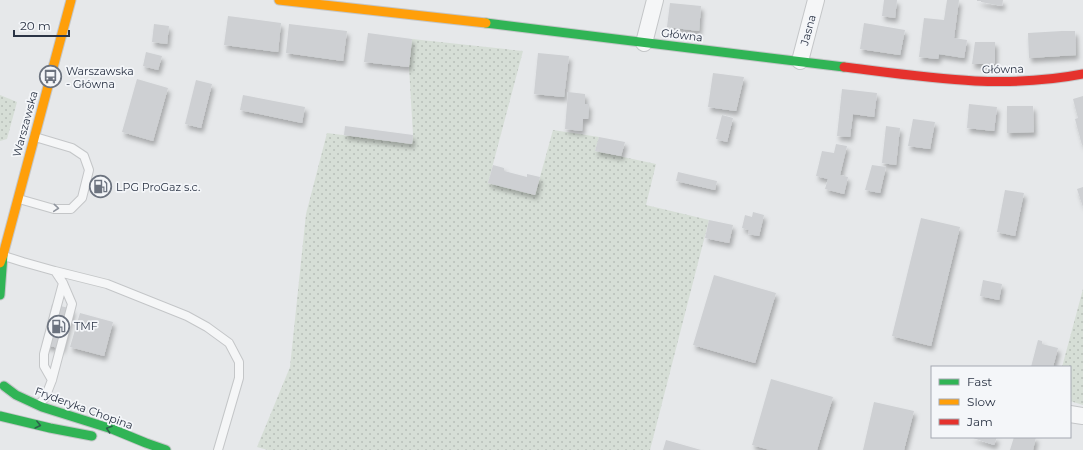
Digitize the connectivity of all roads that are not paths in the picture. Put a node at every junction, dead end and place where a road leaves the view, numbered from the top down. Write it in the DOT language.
graph roads {
  1 [pos="71,0"];
  2 [pos="279,0"];
  3 [pos="655,0"];
  4 [pos="816,0"];
  5 [pos="644,43"];
  6 [pos="800,61"];
  7 [pos="1083,74"];
  8 [pos="34,137"];
  9 [pos="18,199"];
  10 [pos="2,259"];
  11 [pos="56,271"];
  12 [pos="62,284"];
  13 [pos="0,295"];
  14 [pos="52,380"];
  15 [pos="4,387"];
  16 [pos="38,405"];
  17 [pos="1071,414"];
  18 [pos="0,416"];
  19 [pos="1083,416"];
  20 [pos="101,438"];
  21 [pos="116,441"];
  22 [pos="163,449"];
  23 [pos="218,450"];
  1 -- 8 [label="street, Warszawska"];
  2 -- 5 [label="street, Główna"];
  3 -- 5 [label="street"];
  4 -- 6 [label="street, Jasna"];
  5 -- 6 [label="street, Główna"];
  6 -- 7 [label="street, Główna"];
  8 -- 9 [label="street, Warszawska"];
  9 -- 8 [label="lane, one-way"];
  9 -- 10 [label="street, Warszawska"];
  10 -- 11 [label="lane"];
  10 -- 13 [label="street, Warszawska"];
  11 -- 12 [label="lane"];
  11 -- 23 [label="lane"];
  12 -- 14 [label="lane"];
  12 -- 14 [label="lane"];
  14 -- 16 [label="lane"];
  15 -- 16 [label="street, Fryderyka Chopina"];
  22 -- 16 [label="street, Fryderyka Chopina, one-way"];
  17 -- 19 [label="street"];
  18 -- 20 [label="street, Fryderyka Chopina, one-way"];
  21 -- 22 [label="street, Fryderyka Chopina"];
}
